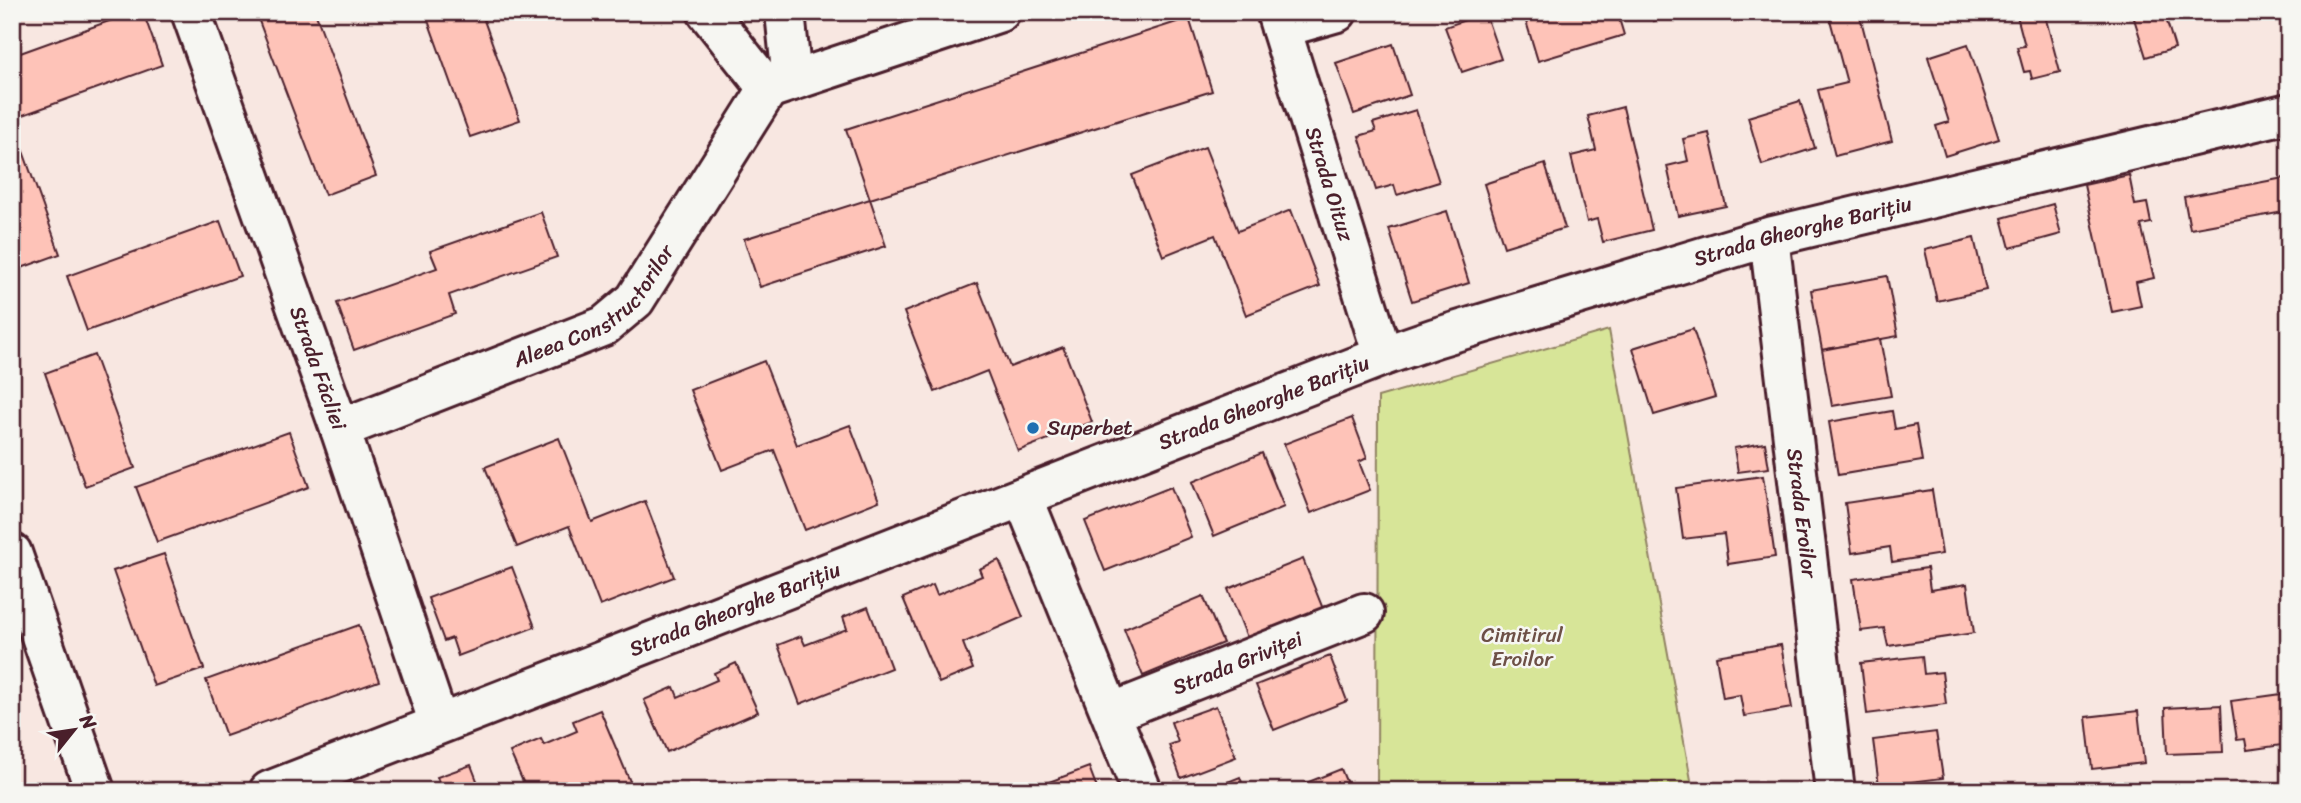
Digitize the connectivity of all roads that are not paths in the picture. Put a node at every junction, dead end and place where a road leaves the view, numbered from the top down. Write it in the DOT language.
graph roads {
  1 [pos="191,12"];
  2 [pos="707,12"];
  3 [pos="785,12"];
  4 [pos="1000,12"];
  5 [pos="1337,12"];
  6 [pos="1279,20"];
  7 [pos="780,85"];
  8 [pos="2289,113"];
  9 [pos="1769,237"];
  10 [pos="1383,356"];
  11 [pos="340,429"];
  12 [pos="1023,497"];
  13 [pos="12,553"];
  14 [pos="1364,613"];
  15 [pos="1111,713"];
  16 [pos="439,724"];
  17 [pos="325,781"];
  18 [pos="95,791"];
  19 [pos="269,791"];
  20 [pos="1142,791"];
  21 [pos="1835,791"];
  1 -- 11 [label="street, Strada Făcliei"];
  2 -- 7 [label="street"];
  3 -- 7 [label="street"];
  4 -- 7 [label="street"];
  5 -- 6 [label="street"];
  6 -- 10 [label="street, Strada Oituz"];
  7 -- 11 [label="street, Aleea Constructorilor"];
  8 -- 9 [label="street, Strada Gheorghe Barițiu"];
  9 -- 10 [label="street, Strada Gheorghe Barițiu"];
  9 -- 21 [label="street, Strada Eroilor"];
  10 -- 12 [label="street, Strada Gheorghe Barițiu"];
  11 -- 16 [label="street, Strada Făcliei"];
  12 -- 15 [label="street"];
  12 -- 16 [label="street, Strada Gheorghe Barițiu"];
  13 -- 18 [label="street"];
  14 -- 15 [label="street, Strada Griviței"];
  15 -- 20 [label="street"];
  16 -- 17 [label="street, Strada Gheorghe Barițiu"];
  17 -- 19 [label="street, Strada Gheorghe Barițiu"];
}
